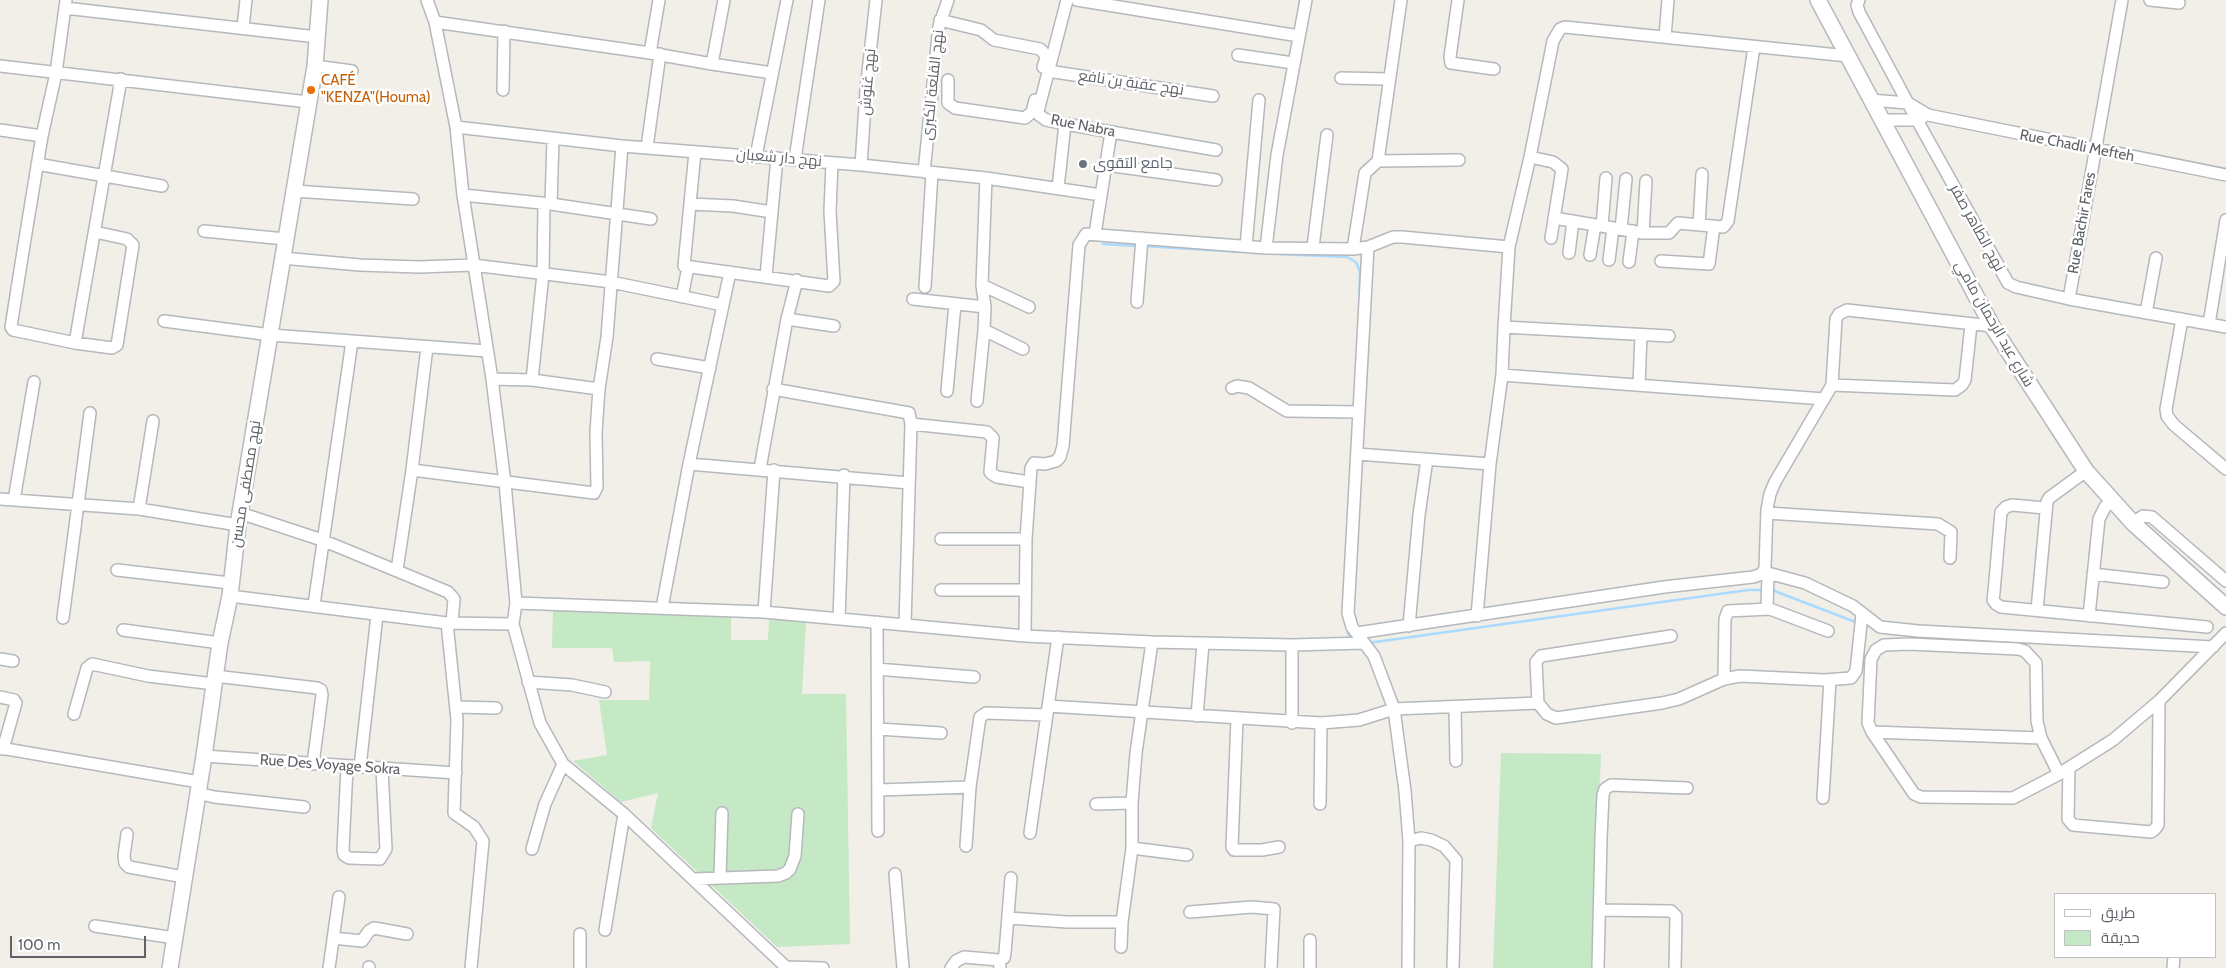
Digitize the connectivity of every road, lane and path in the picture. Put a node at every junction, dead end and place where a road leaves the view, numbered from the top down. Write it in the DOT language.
graph roads {
  1 [pos="246,0"];
  2 [pos="320,0"];
  3 [pos="427,0"];
  4 [pos="659,0"];
  5 [pos="724,0"];
  6 [pos="787,0"];
  7 [pos="819,0"];
  8 [pos="876,0"];
  9 [pos="948,0"];
  10 [pos="1067,0"];
  11 [pos="1077,0"];
  12 [pos="1306,0"];
  13 [pos="1401,0"];
  14 [pos="1458,0"];
  15 [pos="1668,0"];
  16 [pos="1818,0"];
  17 [pos="2122,0"];
  18 [pos="2150,0"];
  19 [pos="1858,1"];
  20 [pos="65,2"];
  21 [pos="2180,3"];
  22 [pos="940,20"];
  23 [pos="435,22"];
  24 [pos="243,28"];
  25 [pos="504,31"];
  26 [pos="1298,36"];
  27 [pos="317,37"];
  28 [pos="1665,37"];
  29 [pos="1754,46"];
  30 [pos="655,53"];
  31 [pos="1238,55"];
  32 [pos="1848,56"];
  33 [pos="1293,63"];
  34 [pos="712,64"];
  35 [pos="0,66"];
  36 [pos="315,66"];
  37 [pos="1494,69"];
  38 [pos="352,70"];
  39 [pos="1048,71"];
  40 [pos="56,73"];
  41 [pos="772,73"];
  42 [pos="1342,78"];
  43 [pos="121,79"];
  44 [pos="1388,79"];
  45 [pos="948,80"];
  46 [pos="503,90"];
  47 [pos="1213,96"];
  48 [pos="1260,100"];
  49 [pos="1870,100"];
  50 [pos="308,102"];
  51 [pos="1908,103"];
  52 [pos="1928,115"];
  53 [pos="1881,120"];
  54 [pos="1917,120"];
  55 [pos="1065,124"];
  56 [pos="456,126"];
  57 [pos="0,130"];
  58 [pos="1111,132"];
  59 [pos="42,136"];
  60 [pos="1327,136"];
  61 [pos="553,139"];
  62 [pos="622,146"];
  63 [pos="647,147"];
  64 [pos="1216,150"];
  65 [pos="2096,150"];
  66 [pos="695,152"];
  67 [pos="756,156"];
  68 [pos="1530,157"];
  69 [pos="777,158"];
  70 [pos="795,159"];
  71 [pos="1459,160"];
  72 [pos="1378,161"];
  73 [pos="832,163"];
  74 [pos="37,164"];
  75 [pos="861,165"];
  76 [pos="1106,165"];
  77 [pos="928,173"];
  78 [pos="1702,174"];
  79 [pos="103,175"];
  80 [pos="2226,175"];
  81 [pos="986,178"];
  82 [pos="1606,178"];
  83 [pos="1626,179"];
  84 [pos="1216,180"];
  85 [pos="1646,181"];
  86 [pos="162,186"];
  87 [pos="1058,188"];
  88 [pos="294,191"];
  89 [pos="463,195"];
  90 [pos="1101,195"];
  91 [pos="412,199"];
  92 [pos="547,204"];
  93 [pos="690,204"];
  94 [pos="772,212"];
  95 [pos="617,215"];
  96 [pos="1554,218"];
  97 [pos="651,219"];
  98 [pos="2226,220"];
  99 [pos="1573,221"];
  100 [pos="1698,225"];
  101 [pos="1714,226"];
  102 [pos="1608,227"];
  103 [pos="204,231"];
  104 [pos="95,232"];
  105 [pos="1638,232"];
  106 [pos="1096,234"];
  107 [pos="1142,238"];
  108 [pos="1551,238"];
  109 [pos="285,239"];
  110 [pos="1246,246"];
  111 [pos="1313,247"];
  112 [pos="1368,247"];
  113 [pos="1509,247"];
  114 [pos="1266,248"];
  115 [pos="1353,250"];
  116 [pos="1569,252"];
  117 [pos="1590,255"];
  118 [pos="282,258"];
  119 [pos="2156,258"];
  120 [pos="1609,260"];
  121 [pos="1661,261"];
  122 [pos="1629,262"];
  123 [pos="473,265"];
  124 [pos="688,267"];
  125 [pos="730,272"];
  126 [pos="542,274"];
  127 [pos="766,276"];
  128 [pos="796,280"];
  129 [pos="611,282"];
  130 [pos="982,286"];
  131 [pos="925,287"];
  132 [pos="682,297"];
  133 [pos="913,299"];
  134 [pos="2069,299"];
  135 [pos="1136,302"];
  136 [pos="955,304"];
  137 [pos="723,305"];
  138 [pos="1029,306"];
  139 [pos="985,307"];
  140 [pos="2146,313"];
  141 [pos="787,319"];
  142 [pos="2182,319"];
  143 [pos="164,322"];
  144 [pos="1971,324"];
  145 [pos="2209,324"];
  146 [pos="834,326"];
  147 [pos="1992,326"];
  148 [pos="1504,327"];
  149 [pos="2226,327"];
  150 [pos="984,330"];
  151 [pos="270,335"];
  152 [pos="1641,335"];
  153 [pos="1670,336"];
  154 [pos="352,341"];
  155 [pos="75,343"];
  156 [pos="427,347"];
  157 [pos="1024,349"];
  158 [pos="487,351"];
  159 [pos="657,359"];
  160 [pos="710,368"];
  161 [pos="1502,375"];
  162 [pos="492,379"];
  163 [pos="532,380"];
  164 [pos="34,382"];
  165 [pos="1639,385"];
  166 [pos="1832,385"];
  167 [pos="1232,388"];
  168 [pos="599,389"];
  169 [pos="774,389"];
  170 [pos="947,391"];
  171 [pos="1824,399"];
  172 [pos="977,401"];
  173 [pos="1360,412"];
  174 [pos="90,413"];
  175 [pos="153,421"];
  176 [pos="911,424"];
  177 [pos="1357,454"];
  178 [pos="1427,458"];
  179 [pos="689,464"];
  180 [pos="1490,464"];
  181 [pos="760,469"];
  182 [pos="2226,469"];
  183 [pos="412,470"];
  184 [pos="774,470"];
  185 [pos="2086,471"];
  186 [pos="844,476"];
  187 [pos="1029,482"];
  188 [pos="505,483"];
  189 [pos="909,483"];
  190 [pos="0,499"];
  191 [pos="14,500"];
  192 [pos="2112,502"];
  193 [pos="78,506"];
  194 [pos="2046,508"];
  195 [pos="139,509"];
  196 [pos="1767,513"];
  197 [pos="239,519"];
  198 [pos="2134,523"];
  199 [pos="941,539"];
  200 [pos="1026,539"];
  201 [pos="322,540"];
  202 [pos="1950,558"];
  203 [pos="117,570"];
  204 [pos="397,570"];
  205 [pos="1766,572"];
  206 [pos="2093,574"];
  207 [pos="2226,581"];
  208 [pos="2163,582"];
  209 [pos="230,589"];
  210 [pos="941,590"];
  211 [pos="1025,590"];
  212 [pos="516,603"];
  213 [pos="314,604"];
  214 [pos="2226,607"];
  215 [pos="662,608"];
  216 [pos="1767,609"];
  217 [pos="2037,610"];
  218 [pos="764,612"];
  219 [pos="1862,614"];
  220 [pos="377,615"];
  221 [pos="1477,616"];
  222 [pos="2089,616"];
  223 [pos="63,618"];
  224 [pos="839,619"];
  225 [pos="877,622"];
  226 [pos="450,623"];
  227 [pos="513,624"];
  228 [pos="904,624"];
  229 [pos="1408,626"];
  230 [pos="2207,627"];
  231 [pos="123,630"];
  232 [pos="1828,631"];
  233 [pos="2226,634"];
  234 [pos="1025,636"];
  235 [pos="1671,636"];
  236 [pos="1058,637"];
  237 [pos="1361,638"];
  238 [pos="1152,642"];
  239 [pos="220,643"];
  240 [pos="1203,643"];
  241 [pos="1292,645"];
  242 [pos="2213,647"];
  243 [pos="0,659"];
  244 [pos="13,661"];
  245 [pos="877,669"];
  246 [pos="974,677"];
  247 [pos="1724,679"];
  248 [pos="214,680"];
  249 [pos="1830,680"];
  250 [pos="528,682"];
  251 [pos="605,692"];
  252 [pos="0,697"];
  253 [pos="2159,701"];
  254 [pos="1538,703"];
  255 [pos="456,707"];
  256 [pos="1455,707"];
  257 [pos="496,708"];
  258 [pos="1394,709"];
  259 [pos="1047,711"];
  260 [pos="1142,712"];
  261 [pos="74,714"];
  262 [pos="1197,716"];
  263 [pos="1237,719"];
  264 [pos="1292,723"];
  265 [pos="1321,724"];
  266 [pos="878,729"];
  267 [pos="1872,732"];
  268 [pos="941,733"];
  269 [pos="2041,738"];
  270 [pos="1,749"];
  271 [pos="204,756"];
  272 [pos="1456,760"];
  273 [pos="314,764"];
  274 [pos="563,764"];
  275 [pos="347,766"];
  276 [pos="360,767"];
  277 [pos="382,769"];
  278 [pos="2064,771"];
  279 [pos="456,773"];
  280 [pos="198,787"];
  281 [pos="970,787"];
  282 [pos="1687,788"];
  283 [pos="879,790"];
  284 [pos="1823,798"];
  285 [pos="1132,803"];
  286 [pos="1096,804"];
  287 [pos="1320,804"];
  288 [pos="304,807"];
  289 [pos="722,813"];
  290 [pos="624,814"];
  291 [pos="798,814"];
  292 [pos="878,831"];
  293 [pos="1030,833"];
  294 [pos="127,834"];
  295 [pos="1409,841"];
  296 [pos="966,846"];
  297 [pos="1279,846"];
  298 [pos="1132,848"];
  299 [pos="532,849"];
  300 [pos="1187,854"];
  301 [pos="895,874"];
  302 [pos="184,877"];
  303 [pos="720,877"];
  304 [pos="1011,878"];
  305 [pos="694,879"];
  306 [pos="339,898"];
  307 [pos="1599,910"];
  308 [pos="1190,912"];
  309 [pos="1010,918"];
  310 [pos="1122,922"];
  311 [pos="95,926"];
  312 [pos="605,930"];
  313 [pos="407,934"];
  314 [pos="580,934"];
  315 [pos="175,938"];
  316 [pos="333,938"];
  317 [pos="1310,940"];
  318 [pos="1121,947"];
  319 [pos="1000,964"];
  320 [pos="786,967"];
  321 [pos="170,968"];
  322 [pos="329,968"];
  323 [pos="471,968"];
  324 [pos="580,968"];
  325 [pos="823,968"];
  326 [pos="903,968"];
  327 [pos="951,968"];
  328 [pos="1271,968"];
  329 [pos="1310,968"];
  330 [pos="1408,968"];
  331 [pos="1453,968"];
  332 [pos="1598,968"];
  333 [pos="1675,968"];
  1 -- 24 [label="street"];
  2 -- 27 [label="main road, نهج مصطفى محسن"];
  3 -- 23 [label="street"];
  4 -- 30 [label="street"];
  5 -- 34 [label="street"];
  6 -- 41 [label="street"];
  7 -- 70 [label="street"];
  8 -- 75 [label="street, نهج غنوش"];
  9 -- 22 [label="street, نهج القلعة الكبرى"];
  10 -- 39 [label="street, Rue Nabra"];
  11 -- 26 [label="street"];
  12 -- 26 [label="street"];
  13 -- 44 [label="street"];
  14 -- 37 [label="street"];
  15 -- 28 [label="street"];
  16 -- 32 [label="main road, شارع عبد الرحمان مامي"];
  17 -- 65 [label="street, Rue Bachir Fares"];
  18 -- 21 [label="street"];
  19 -- 51 [label="street, نهج الطاهر صفر"];
  20 -- 24 [label="street"];
  20 -- 40 [label="street"];
  22 -- 45 [label="street"];
  22 -- 77 [label="street, نهج القلعة الكبرى"];
  23 -- 25 [label="street"];
  23 -- 56 [label="street"];
  24 -- 27 [label="street"];
  25 -- 30 [label="street"];
  25 -- 46 [label="street"];
  26 -- 33 [label="street"];
  27 -- 36 [label="main road, نهج مصطفى محسن"];
  28 -- 29 [label="street"];
  28 -- 68 [label="street"];
  29 -- 32 [label="street"];
  29 -- 101 [label="street"];
  30 -- 34 [label="street"];
  30 -- 63 [label="street"];
  31 -- 33 [label="street"];
  32 -- 49 [label="main road, شارع عبد الرحمان مامي"];
  33 -- 114 [label="street"];
  34 -- 41 [label="street"];
  35 -- 40 [label="street"];
  36 -- 38 [label="street"];
  36 -- 50 [label="main road, نهج مصطفى محسن"];
  39 -- 47 [label="street, نهج عقبة بن نافع"];
  39 -- 55 [label="street, Rue Nabra"];
  40 -- 43 [label="street"];
  40 -- 59 [label="street"];
  41 -- 67 [label="street"];
  42 -- 44 [label="street"];
  43 -- 50 [label="street"];
  43 -- 79 [label="street"];
  44 -- 72 [label="street"];
  48 -- 110 [label="street"];
  49 -- 51 [label="street"];
  49 -- 53 [label="main road, شارع عبد الرحمان مامي"];
  50 -- 88 [label="main road, نهج مصطفى محسن"];
  51 -- 52 [label="street, Rue Chadli Mefteh"];
  51 -- 54 [label="street, نهج الطاهر صفر"];
  52 -- 54 [label="street"];
  52 -- 65 [label="street, Rue Chadli Mefteh"];
  53 -- 54 [label="street"];
  53 -- 147 [label="main road, شارع عبد الرحمان مامي"];
  54 -- 134 [label="street, نهج الطاهر صفر"];
  55 -- 58 [label="street, Rue Nabra"];
  55 -- 87 [label="street"];
  56 -- 61 [label="street, نهج دار شعبان"];
  56 -- 89 [label="street"];
  57 -- 59 [label="street"];
  58 -- 64 [label="street, Rue Nabra"];
  58 -- 76 [label="street"];
  59 -- 74 [label="street"];
  60 -- 111 [label="street"];
  61 -- 62 [label="street, نهج دار شعبان"];
  61 -- 92 [label="street"];
  62 -- 63 [label="street, نهج دار شعبان"];
  62 -- 95 [label="street"];
  63 -- 66 [label="street, نهج دار شعبان"];
  65 -- 80 [label="street, Rue Chadli Mefteh"];
  65 -- 134 [label="street, Rue Bachir Fares"];
  66 -- 67 [label="street, نهج دار شعبان"];
  66 -- 93 [label="street"];
  67 -- 69 [label="street, نهج دار شعبان"];
  68 -- 96 [label="street"];
  68 -- 113 [label="street"];
  69 -- 70 [label="street, نهج دار شعبان"];
  69 -- 94 [label="street"];
  70 -- 73 [label="street, نهج دار شعبان"];
  71 -- 72 [label="street"];
  72 -- 115 [label="street"];
  73 -- 75 [label="street, نهج دار شعبان"];
  73 -- 128 [label="street"];
  74 -- 79 [label="street"];
  74 -- 155 [label="street"];
  75 -- 77 [label="street, نهج دار شعبان"];
  76 -- 84 [label="street"];
  76 -- 90 [label="street"];
  77 -- 81 [label="street, نهج دار شعبان"];
  77 -- 131 [label="street, نهج القلعة الكبرى"];
  78 -- 100 [label="street"];
  79 -- 86 [label="street"];
  79 -- 104 [label="street"];
  81 -- 87 [label="street, نهج دار شعبان"];
  81 -- 130 [label="street"];
  82 -- 102 [label="street"];
  83 -- 102 [label="street"];
  85 -- 105 [label="street"];
  87 -- 90 [label="street, نهج دار شعبان"];
  88 -- 91 [label="street"];
  88 -- 109 [label="main road, نهج مصطفى محسن"];
  89 -- 92 [label="street"];
  89 -- 123 [label="street"];
  90 -- 106 [label="street"];
  92 -- 95 [label="street"];
  92 -- 126 [label="street"];
  93 -- 94 [label="street"];
  93 -- 124 [label="street"];
  94 -- 127 [label="street"];
  95 -- 97 [label="street"];
  95 -- 129 [label="street"];
  96 -- 99 [label="street"];
  96 -- 108 [label="street"];
  98 -- 145 [label="street"];
  99 -- 102 [label="street"];
  99 -- 116 [label="street"];
  100 -- 101 [label="street"];
  100 -- 105 [label="street"];
  101 -- 121 [label="street"];
  102 -- 105 [label="street"];
  102 -- 117 [label="street"];
  102 -- 120 [label="street"];
  103 -- 109 [label="street"];
  104 -- 155 [label="street"];
  104 -- 155 [label="street"];
  105 -- 122 [label="street"];
  106 -- 107 [label="street"];
  106 -- 187 [label="street"];
  107 -- 110 [label="street"];
  107 -- 135 [label="street"];
  109 -- 118 [label="main road, نهج مصطفى محسن"];
  110 -- 114 [label="street"];
  111 -- 114 [label="street"];
  111 -- 115 [label="street"];
  112 -- 113 [label="street"];
  112 -- 115 [label="street"];
  112 -- 173 [label="street"];
  113 -- 148 [label="street"];
  118 -- 123 [label="street"];
  118 -- 151 [label="main road, نهج مصطفى محسن"];
  119 -- 140 [label="street"];
  123 -- 126 [label="street"];
  123 -- 158 [label="street"];
  124 -- 125 [label="street"];
  124 -- 132 [label="street"];
  125 -- 127 [label="street"];
  125 -- 137 [label="street"];
  126 -- 129 [label="street"];
  126 -- 163 [label="street"];
  127 -- 128 [label="street"];
  128 -- 141 [label="street"];
  129 -- 132 [label="street"];
  129 -- 168 [label="street"];
  130 -- 138 [label="street"];
  130 -- 139 [label="street"];
  132 -- 137 [label="street"];
  133 -- 136 [label="street"];
  134 -- 140 [label="street, نهج الطاهر صفر"];
  136 -- 139 [label="street"];
  136 -- 170 [label="street"];
  137 -- 160 [label="street"];
  139 -- 150 [label="street"];
  140 -- 142 [label="street, نهج الطاهر صفر"];
  141 -- 146 [label="street"];
  141 -- 169 [label="street"];
  142 -- 145 [label="street, نهج الطاهر صفر"];
  142 -- 182 [label="street"];
  143 -- 151 [label="street"];
  144 -- 147 [label="street"];
  144 -- 166 [label="street"];
  144 -- 166 [label="street"];
  145 -- 149 [label="street, نهج الطاهر صفر"];
  147 -- 185 [label="main road, شارع عبد الرحمان مامي"];
  148 -- 152 [label="street"];
  148 -- 161 [label="street"];
  150 -- 157 [label="street"];
  150 -- 172 [label="street"];
  151 -- 154 [label="street"];
  151 -- 197 [label="main road, نهج مصطفى محسن"];
  152 -- 153 [label="street"];
  152 -- 165 [label="street"];
  154 -- 156 [label="street"];
  154 -- 201 [label="street"];
  156 -- 158 [label="street"];
  156 -- 183 [label="street"];
  158 -- 162 [label="street"];
  159 -- 160 [label="street"];
  160 -- 179 [label="street"];
  161 -- 165 [label="street"];
  161 -- 180 [label="street"];
  162 -- 163 [label="street"];
  162 -- 188 [label="street"];
  163 -- 168 [label="street"];
  164 -- 191 [label="street"];
  165 -- 171 [label="street"];
  166 -- 171 [label="street"];
  167 -- 173 [label="street"];
  168 -- 188 [label="street"];
  169 -- 176 [label="street"];
  169 -- 181 [label="street"];
  171 -- 196 [label="street"];
  173 -- 177 [label="street"];
  174 -- 193 [label="street"];
  175 -- 195 [label="street"];
  176 -- 187 [label="street"];
  176 -- 189 [label="street"];
  177 -- 178 [label="street"];
  177 -- 237 [label="street"];
  178 -- 180 [label="street"];
  178 -- 229 [label="street"];
  179 -- 181 [label="street"];
  179 -- 215 [label="street"];
  180 -- 221 [label="street"];
  181 -- 184 [label="street"];
  183 -- 188 [label="street"];
  183 -- 204 [label="street"];
  184 -- 186 [label="street"];
  184 -- 218 [label="street"];
  185 -- 192 [label="main road, شارع عبد الرحمان مامي"];
  185 -- 194 [label="street"];
  186 -- 189 [label="street"];
  186 -- 224 [label="street"];
  187 -- 200 [label="street"];
  188 -- 212 [label="street"];
  189 -- 228 [label="street"];
  190 -- 191 [label="street"];
  191 -- 193 [label="street"];
  192 -- 198 [label="main road, شارع عبد الرحمان مامي"];
  192 -- 206 [label="street"];
  193 -- 195 [label="street"];
  193 -- 223 [label="street"];
  194 -- 217 [label="street"];
  194 -- 217 [label="street"];
  195 -- 197 [label="street"];
  196 -- 202 [label="street"];
  196 -- 205 [label="street"];
  197 -- 201 [label="street"];
  197 -- 209 [label="main road, نهج مصطفى محسن"];
  198 -- 207 [label="street"];
  198 -- 214 [label="main road, شارع عبد الرحمان مامي"];
  199 -- 200 [label="street"];
  200 -- 211 [label="street"];
  201 -- 204 [label="street"];
  201 -- 213 [label="street"];
  203 -- 209 [label="street"];
  204 -- 226 [label="street"];
  205 -- 216 [label="street"];
  205 -- 219 [label="street"];
  205 -- 221 [label="street"];
  206 -- 208 [label="street"];
  206 -- 222 [label="street"];
  209 -- 213 [label="street"];
  209 -- 239 [label="main road, نهج مصطفى محسن"];
  210 -- 211 [label="street"];
  211 -- 234 [label="street"];
  212 -- 215 [label="street"];
  212 -- 227 [label="street"];
  213 -- 220 [label="street"];
  215 -- 218 [label="street"];
  216 -- 232 [label="street"];
  216 -- 247 [label="street"];
  217 -- 222 [label="street"];
  218 -- 224 [label="street"];
  219 -- 242 [label="street"];
  219 -- 249 [label="street"];
  220 -- 226 [label="street"];
  220 -- 276 [label="street"];
  221 -- 229 [label="street"];
  222 -- 230 [label="street"];
  224 -- 225 [label="street"];
  225 -- 228 [label="street"];
  225 -- 245 [label="street"];
  226 -- 227 [label="street"];
  226 -- 255 [label="street"];
  227 -- 250 [label="street"];
  228 -- 234 [label="street"];
  229 -- 237 [label="street"];
  231 -- 239 [label="street"];
  233 -- 242 [label="street"];
  234 -- 236 [label="street"];
  235 -- 254 [label="street"];
  236 -- 238 [label="street"];
  236 -- 259 [label="street"];
  237 -- 241 [label="street"];
  237 -- 258 [label="street"];
  238 -- 240 [label="street"];
  238 -- 260 [label="street"];
  239 -- 248 [label="main road, نهج مصطفى محسن"];
  240 -- 241 [label="street"];
  240 -- 262 [label="street"];
  241 -- 264 [label="street"];
  242 -- 253 [label="street"];
  243 -- 244 [label="street"];
  245 -- 246 [label="street"];
  245 -- 266 [label="street"];
  247 -- 249 [label="street"];
  247 -- 254 [label="street"];
  248 -- 261 [label="street"];
  248 -- 271 [label="main road, نهج مصطفى محسن"];
  248 -- 273 [label="street"];
  249 -- 284 [label="street"];
  250 -- 251 [label="street"];
  250 -- 274 [label="street"];
  252 -- 270 [label="street"];
  253 -- 278 [label="street"];
  253 -- 278 [label="street"];
  254 -- 256 [label="street"];
  255 -- 257 [label="street"];
  255 -- 279 [label="street"];
  256 -- 258 [label="street"];
  256 -- 272 [label="street"];
  258 -- 265 [label="street"];
  258 -- 295 [label="street"];
  259 -- 260 [label="street"];
  259 -- 281 [label="street"];
  259 -- 293 [label="street"];
  260 -- 262 [label="street"];
  260 -- 285 [label="street"];
  262 -- 263 [label="street"];
  263 -- 264 [label="street"];
  263 -- 297 [label="street"];
  264 -- 265 [label="street"];
  265 -- 287 [label="street"];
  266 -- 268 [label="street"];
  266 -- 283 [label="street"];
  267 -- 269 [label="street"];
  267 -- 269 [label="street"];
  267 -- 278 [label="street"];
  269 -- 278 [label="street"];
  270 -- 280 [label="street"];
  271 -- 273 [label="street, Rue Des Voyage Sokra"];
  271 -- 280 [label="main road, نهج مصطفى محسن"];
  273 -- 275 [label="street, Rue Des Voyage Sokra"];
  274 -- 290 [label="street"];
  274 -- 299 [label="street"];
  275 -- 276 [label="street, Rue Des Voyage Sokra"];
  275 -- 277 [label="street"];
  276 -- 277 [label="street, Rue Des Voyage Sokra"];
  277 -- 279 [label="street, Rue Des Voyage Sokra"];
  279 -- 323 [label="street"];
  280 -- 288 [label="street"];
  280 -- 302 [label="main road, نهج مصطفى محسن"];
  281 -- 283 [label="street"];
  281 -- 296 [label="street"];
  282 -- 307 [label="street"];
  283 -- 292 [label="street"];
  285 -- 286 [label="street"];
  285 -- 298 [label="street"];
  289 -- 303 [label="street"];
  290 -- 305 [label="street"];
  290 -- 312 [label="street"];
  291 -- 303 [label="street"];
  294 -- 302 [label="street"];
  295 -- 330 [label="street"];
  295 -- 331 [label="street"];
  298 -- 300 [label="street"];
  298 -- 310 [label="street"];
  301 -- 326 [label="street"];
  302 -- 315 [label="main road, نهج مصطفى محسن"];
  303 -- 305 [label="street"];
  304 -- 309 [label="street"];
  305 -- 320 [label="street"];
  306 -- 316 [label="street"];
  307 -- 332 [label="street"];
  307 -- 333 [label="street"];
  308 -- 328 [label="street"];
  309 -- 310 [label="street"];
  309 -- 319 [label="street"];
  310 -- 318 [label="street"];
  311 -- 315 [label="street"];
  313 -- 316 [label="street"];
  314 -- 324 [label="street"];
  315 -- 321 [label="main road, نهج مصطفى محسن"];
  316 -- 322 [label="street"];
  317 -- 329 [label="street"];
  319 -- 327 [label="street"];
  320 -- 325 [label="street"];
}
